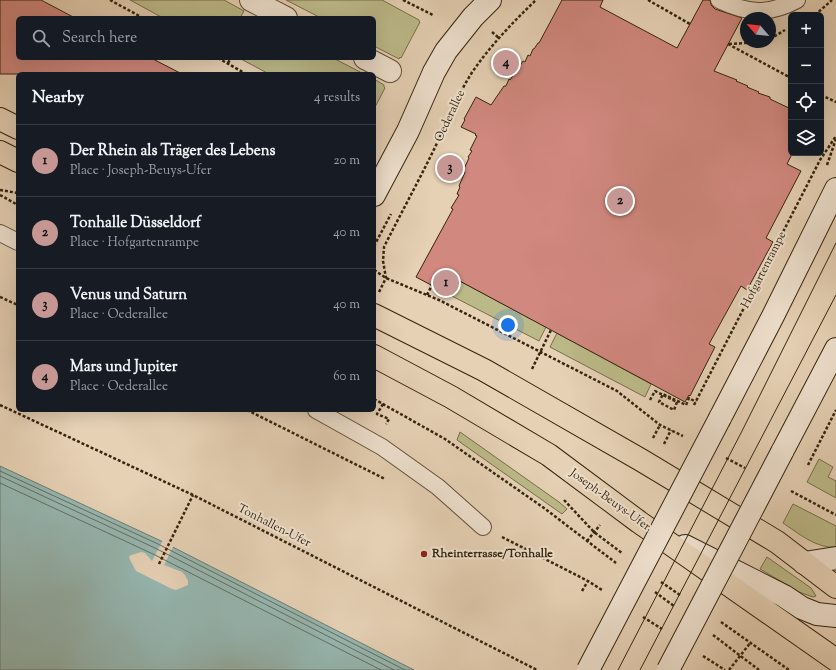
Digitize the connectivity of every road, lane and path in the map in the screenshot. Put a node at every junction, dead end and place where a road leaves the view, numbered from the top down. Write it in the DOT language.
graph roads {
  1 [pos="110,0"];
  2 [pos="251,0"];
  3 [pos="403,0"];
  4 [pos="490,0"];
  5 [pos="536,0"];
  6 [pos="648,0"];
  7 [pos="719,0"];
  8 [pos="797,0"];
  9 [pos="832,0"];
  10 [pos="818,12"];
  11 [pos="139,16"];
  12 [pos="282,16"];
  13 [pos="433,16"];
  14 [pos="690,24"];
  15 [pos="788,29"];
  16 [pos="494,33"];
  17 [pos="776,35"];
  18 [pos="499,38"];
  19 [pos="740,43"];
  20 [pos="222,60"];
  21 [pos="229,60"];
  22 [pos="369,60"];
  23 [pos="228,63"];
  24 [pos="390,71"];
  25 [pos="243,72"];
  26 [pos="788,76"];
  27 [pos="824,96"];
  28 [pos="836,102"];
  29 [pos="0,119"];
  30 [pos="16,127"];
  31 [pos="836,136"];
  32 [pos="0,152"];
  33 [pos="16,160"];
  34 [pos="0,190"];
  35 [pos="836,190"];
  36 [pos="376,191"];
  37 [pos="16,193"];
  38 [pos="0,195"];
  39 [pos="16,204"];
  40 [pos="0,233"];
  41 [pos="16,241"];
  42 [pos="376,271"];
  43 [pos="386,278"];
  44 [pos="432,285"];
  45 [pos="380,291"];
  46 [pos="427,295"];
  47 [pos="0,297"];
  48 [pos="16,304"];
  49 [pos="376,316"];
  50 [pos="551,330"];
  51 [pos="836,349"];
  52 [pos="540,351"];
  53 [pos="376,357"];
  54 [pos="531,371"];
  55 [pos="376,400"];
  56 [pos="650,400"];
  57 [pos="696,402"];
  58 [pos="383,404"];
  59 [pos="0,405"];
  60 [pos="694,405"];
  61 [pos="836,410"];
  62 [pos="320,412"];
  63 [pos="384,423"];
  64 [pos="660,425"];
  65 [pos="651,442"];
  66 [pos="661,449"];
  67 [pos="808,465"];
  68 [pos="193,495"];
  69 [pos="639,522"];
  70 [pos="599,526"];
  71 [pos="483,527"];
  72 [pos="605,533"];
  73 [pos="587,541"];
  74 [pos="627,557"];
  75 [pos="836,558"];
  76 [pos="804,563"];
  77 [pos="159,564"];
  78 [pos="619,565"];
  79 [pos="659,581"];
  80 [pos="836,587"];
  81 [pos="651,589"];
  82 [pos="582,591"];
  83 [pos="608,594"];
  84 [pos="686,598"];
  85 [pos="676,608"];
  86 [pos="640,615"];
  87 [pos="836,616"];
  88 [pos="719,620"];
  89 [pos="666,632"];
  90 [pos="708,632"];
  91 [pos="751,642"];
  92 [pos="699,653"];
  93 [pos="740,656"];
  94 [pos="836,660"];
  95 [pos="537,670"];
  96 [pos="588,670"];
  97 [pos="668,670"];
  98 [pos="725,670"];
  99 [pos="729,670"];
  100 [pos="759,670"];
  101 [pos="789,670"];
  1 -- 11 [label="path"];
  2 -- 12 [label="main road"];
  3 -- 13 [label="path"];
  4 -- 36 [label="main road"];
  5 -- 18 [label="path, Oederallee"];
  6 -- 14 [label="path"];
  7 -- 8 [label="lane"];
  9 -- 10 [label="path"];
  15 -- 17 [label="path"];
  16 -- 18 [label="path"];
  18 -- 43 [label="path, Oederallee"];
  19 -- 26 [label="path"];
  20 -- 23 [label="path"];
  21 -- 23 [label="path"];
  22 -- 24 [label="main road"];
  23 -- 25 [label="path"];
  27 -- 28 [label="path"];
  29 -- 30 [label="main road"];
  31 -- 57 [label="path, Hofgartenrampe"];
  32 -- 33 [label="main road"];
  34 -- 37 [label="path"];
  35 -- 96 [label="main road, bridge"];
  38 -- 39 [label="path"];
  40 -- 41 [label="lane"];
  42 -- 43 [label="path"];
  43 -- 45 [label="path"];
  43 -- 46 [label="path"];
  44 -- 46 [label="path"];
  46 -- 52 [label="path"];
  47 -- 48 [label="path"];
  49 -- 76 [label="main road"];
  50 -- 52 [label="path"];
  51 -- 97 [label="main road, bridge"];
  52 -- 54 [label="path"];
  52 -- 64 [label="path"];
  53 -- 69 [label="main road, Joseph-Beuys-Ufer"];
  55 -- 58 [label="path"];
  56 -- 57 [label="path"];
  57 -- 60 [label="path, Hofgartenrampe"];
  58 -- 63 [label="path"];
  58 -- 73 [label="path"];
  59 -- 68 [label="path, Tonhallen-Ufer"];
  61 -- 67 [label="path"];
  62 -- 71 [label="lane"];
  64 -- 65 [label="path"];
  64 -- 66 [label="path"];
  68 -- 77 [label="path"];
  68 -- 95 [label="path, Tonhallen-Ufer"];
  69 -- 87 [label="main road"];
  69 -- 94 [label="main road, Joseph-Beuys-Ufer"];
  70 -- 73 [label="path"];
  72 -- 74 [label="path"];
  73 -- 78 [label="path"];
  75 -- 76 [label="main road"];
  76 -- 80 [label="main road"];
  79 -- 84 [label="path"];
  81 -- 85 [label="path"];
  82 -- 83 [label="path"];
  86 -- 89 [label="path"];
  88 -- 91 [label="path"];
  90 -- 93 [label="path"];
  91 -- 93 [label="path"];
  91 -- 101 [label="path"];
  92 -- 98 [label="path"];
  93 -- 99 [label="path"];
  93 -- 100 [label="path"];
}
